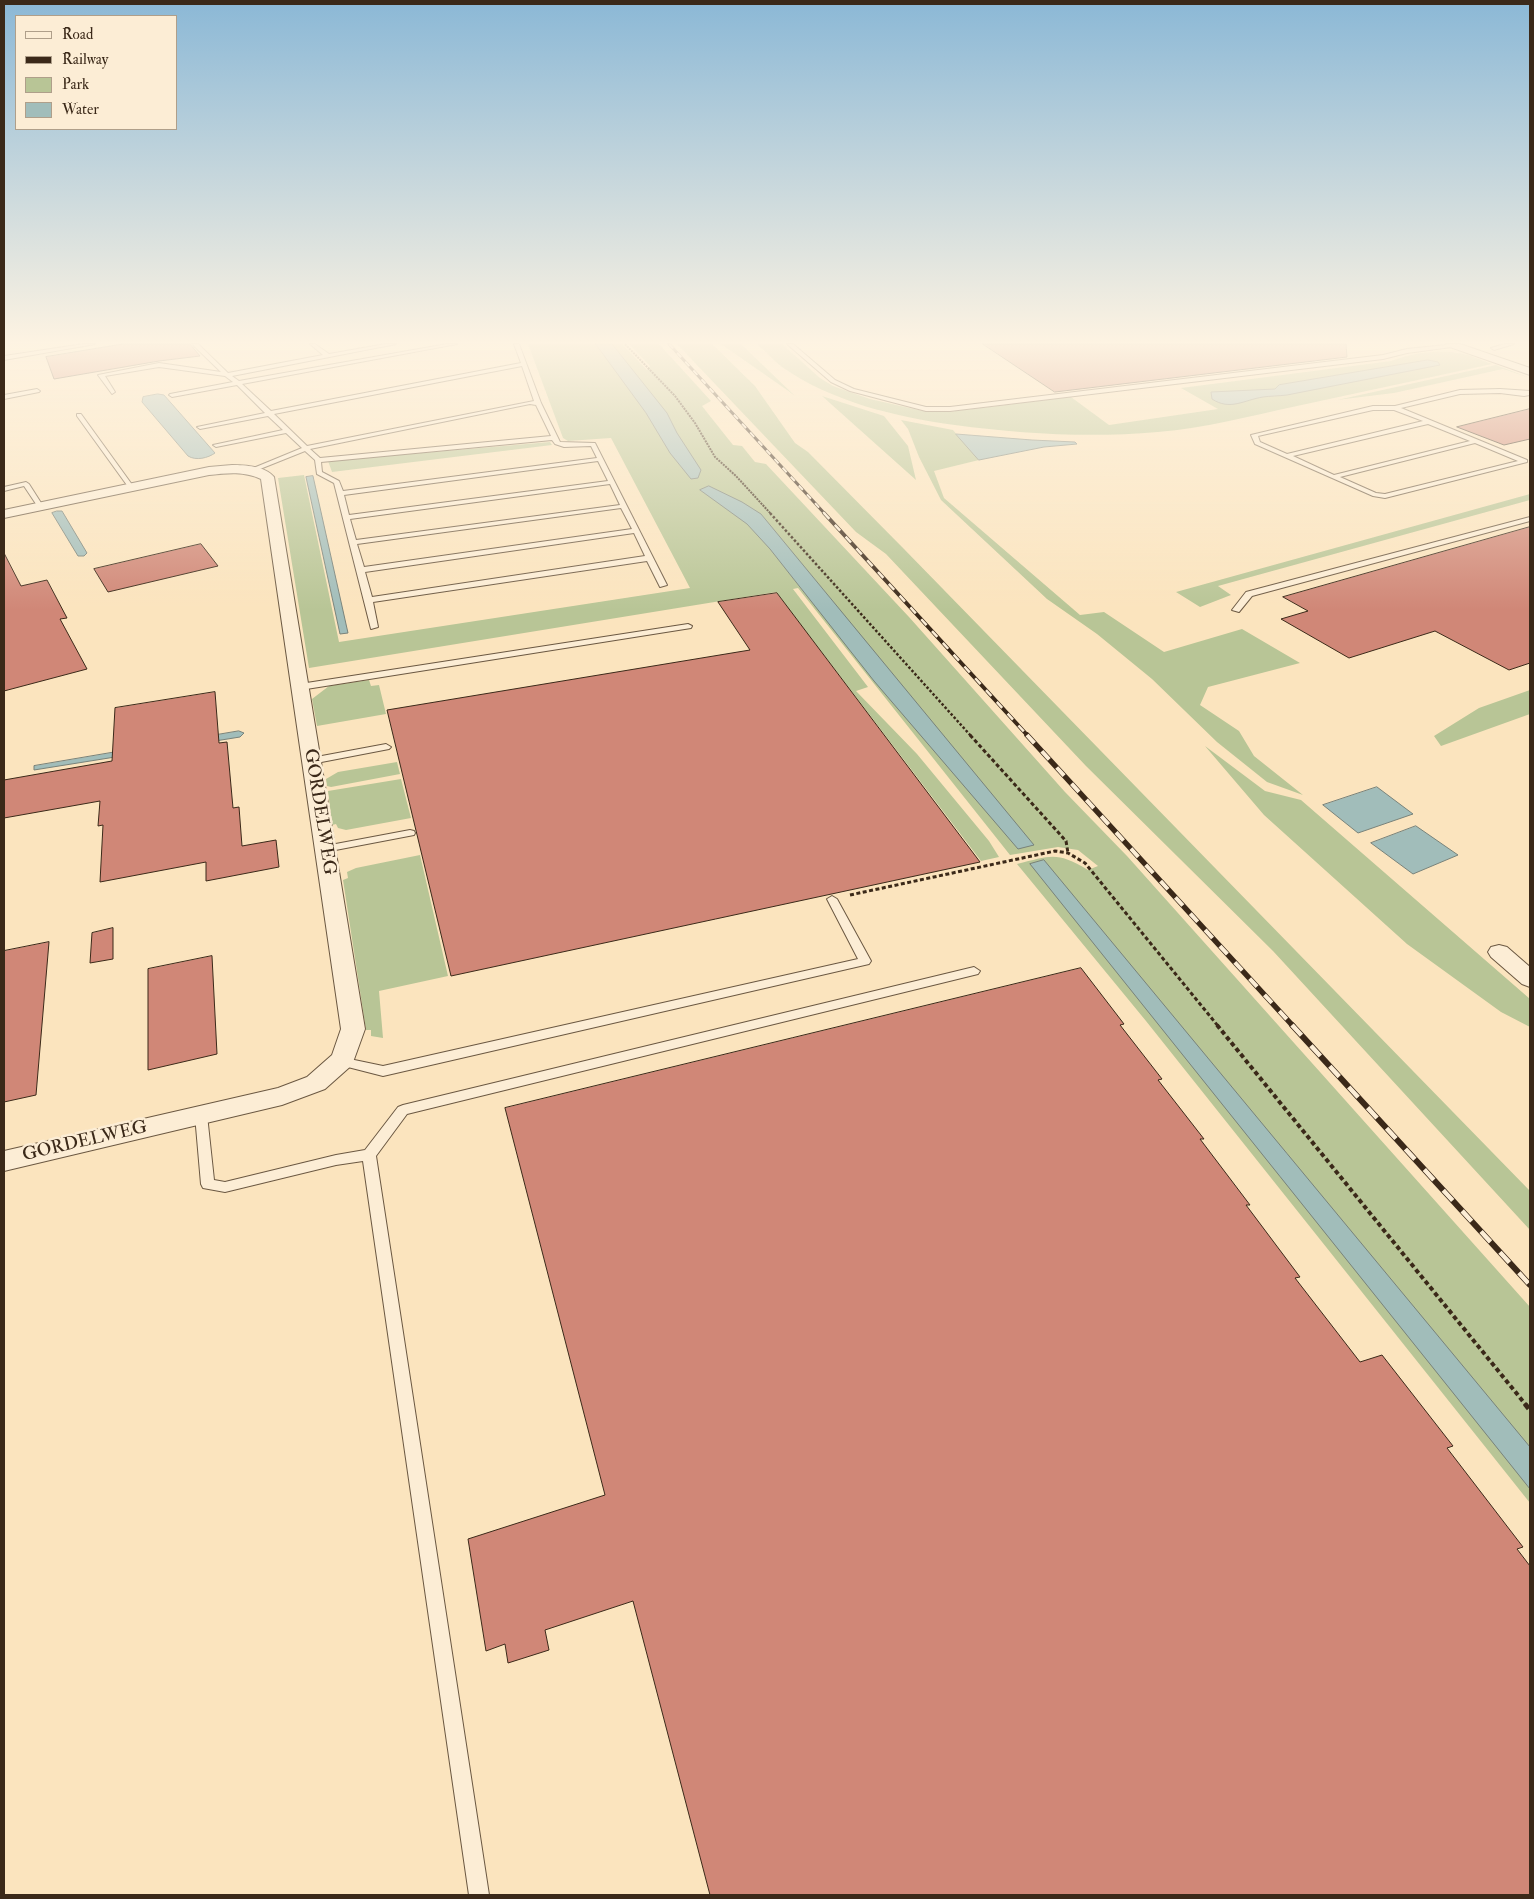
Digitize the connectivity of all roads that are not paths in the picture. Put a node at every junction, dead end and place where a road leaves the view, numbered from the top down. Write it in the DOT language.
graph roads {
  1 [pos="92,433"];
  2 [pos="275,433"];
  3 [pos="290,433"];
  4 [pos="384,433"];
  5 [pos="552,433"];
  6 [pos="1264,433"];
  7 [pos="1384,433"];
  8 [pos="1455,433"];
  9 [pos="554,438"];
  10 [pos="1476,441"];
  11 [pos="216,445"];
  12 [pos="306,449"];
  13 [pos="1286,456"];
  14 [pos="601,459"];
  15 [pos="318,460"];
  16 [pos="1527,460"];
  17 [pos="252,470"];
  18 [pos="1333,477"];
  19 [pos="612,482"];
  20 [pos="131,487"];
  21 [pos="4,489"];
  22 [pos="340,492"];
  23 [pos="40,506"];
  24 [pos="624,506"];
  25 [pos="4,514"];
  26 [pos="347,517"];
  27 [pos="1530,519"];
  28 [pos="636,531"];
  29 [pos="354,542"];
  30 [pos="650,558"];
  31 [pos="361,570"];
  32 [pos="663,585"];
  33 [pos="369,600"];
  34 [pos="1236,610"];
  35 [pos="688,626"];
  36 [pos="374,627"];
  37 [pos="300,687"];
  38 [pos="386,747"];
  39 [pos="311,760"];
  40 [pos="410,833"];
  41 [pos="325,849"];
  42 [pos="832,899"];
  43 [pos="1499,952"];
  44 [pos="974,971"];
  45 [pos="1530,979"];
  46 [pos="340,1061"];
  47 [pos="201,1115"];
  48 [pos="369,1155"];
  49 [pos="4,1161"];
  50 [pos="479,1895"];
  1 -- 20 [label="lane"];
  2 -- 11 [label="lane"];
  3 -- 12 [label="lane"];
  4 -- 12 [label="lane"];
  5 -- 9 [label="lane"];
  6 -- 13 [label="lane"];
  7 -- 13 [label="lane"];
  8 -- 10 [label="lane"];
  9 -- 14 [label="lane"];
  9 -- 15 [label="lane"];
  10 -- 16 [label="lane"];
  10 -- 18 [label="lane"];
  12 -- 15 [label="lane"];
  12 -- 17 [label="lane"];
  13 -- 18 [label="lane"];
  14 -- 19 [label="lane"];
  14 -- 22 [label="lane"];
  15 -- 22 [label="lane"];
  16 -- 18 [label="lane"];
  17 -- 20 [label="street"];
  17 -- 37 [label="street, GORDELWEG"];
  19 -- 24 [label="lane"];
  19 -- 26 [label="lane"];
  20 -- 23 [label="street"];
  21 -- 23 [label="lane"];
  22 -- 26 [label="lane"];
  23 -- 25 [label="street"];
  24 -- 28 [label="lane"];
  24 -- 29 [label="lane"];
  26 -- 29 [label="lane"];
  27 -- 34 [label="lane"];
  28 -- 30 [label="lane"];
  28 -- 31 [label="lane"];
  29 -- 31 [label="lane"];
  30 -- 32 [label="lane"];
  30 -- 33 [label="lane"];
  31 -- 33 [label="lane"];
  33 -- 36 [label="lane"];
  35 -- 37 [label="lane"];
  37 -- 39 [label="street, GORDELWEG"];
  38 -- 39 [label="lane"];
  39 -- 41 [label="street, GORDELWEG"];
  40 -- 41 [label="lane"];
  41 -- 46 [label="street, GORDELWEG"];
  42 -- 46 [label="lane"];
  43 -- 45 [label="street"];
  44 -- 48 [label="lane"];
  46 -- 47 [label="street, GORDELWEG"];
  47 -- 48 [label="lane"];
  47 -- 49 [label="street, GORDELWEG"];
  48 -- 50 [label="lane"];
}
